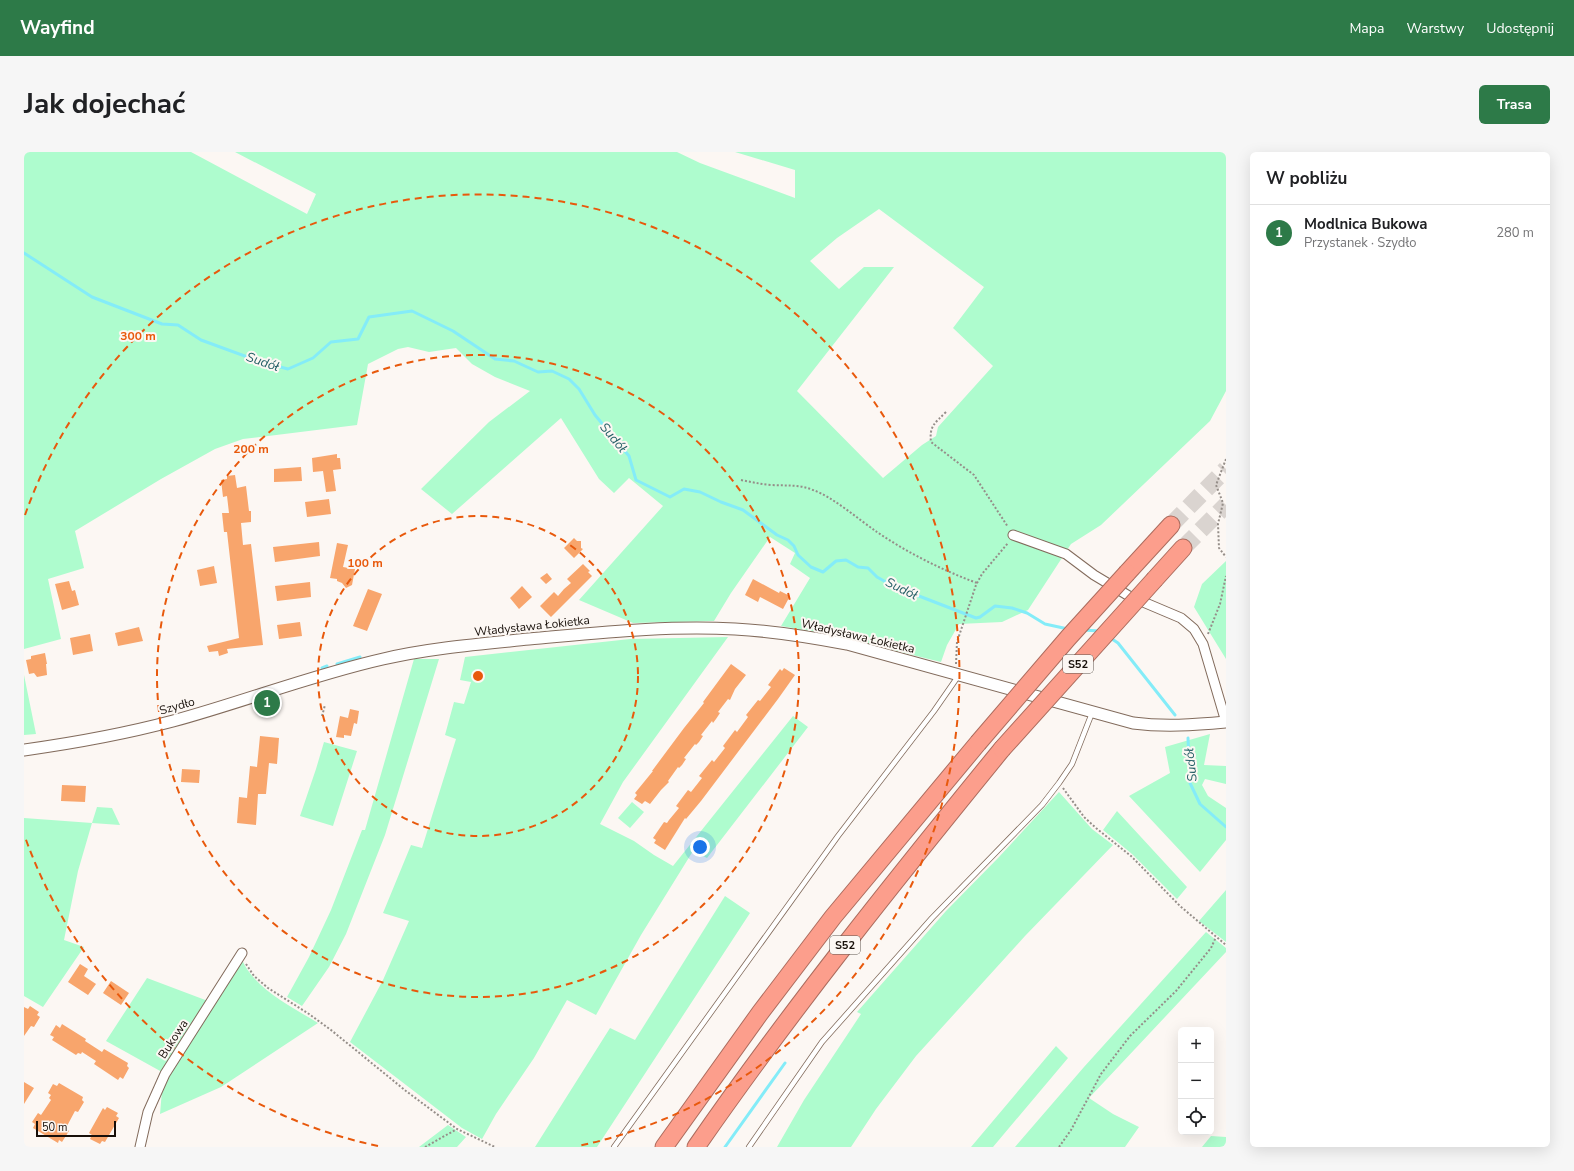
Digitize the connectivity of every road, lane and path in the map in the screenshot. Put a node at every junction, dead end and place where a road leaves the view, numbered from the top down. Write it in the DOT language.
graph roads {
  1 [pos="946,412"];
  2 [pos="1226,459"];
  3 [pos="741,480"];
  4 [pos="1171,525"];
  5 [pos="1013,536"];
  6 [pos="1183,548"];
  7 [pos="1226,557"];
  8 [pos="1226,576"];
  9 [pos="977,583"];
  10 [pos="1203,644"];
  11 [pos="335,672"];
  12 [pos="957,675"];
  13 [pos="325,705"];
  14 [pos="1092,713"];
  15 [pos="322,716"];
  16 [pos="1226,722"];
  17 [pos="24,750"];
  18 [pos="1059,783"];
  19 [pos="1216,937"];
  20 [pos="1226,945"];
  21 [pos="242,952"];
  22 [pos="457,1129"];
  23 [pos="140,1147"];
  24 [pos="425,1147"];
  25 [pos="495,1147"];
  26 [pos="614,1147"];
  27 [pos="664,1147"];
  28 [pos="696,1147"];
  29 [pos="749,1147"];
  30 [pos="1059,1147"];
  1 -- 5 [label="path"];
  2 -- 7 [label="path"];
  3 -- 9 [label="path"];
  4 -- 27 [label="highway, S52, bridge"];
  5 -- 9 [label="path"];
  5 -- 10 [label="street"];
  6 -- 28 [label="highway, S52, bridge"];
  8 -- 10 [label="path"];
  9 -- 12 [label="path"];
  10 -- 16 [label="street"];
  11 -- 12 [label="street, Władysława Łokietka"];
  11 -- 17 [label="street, Szydło"];
  12 -- 14 [label="street, Władysława Łokietka"];
  12 -- 26 [label="lane"];
  13 -- 15 [label="path"];
  14 -- 16 [label="street, Władysława Łokietka"];
  14 -- 18 [label="lane"];
  18 -- 19 [label="path"];
  18 -- 29 [label="lane"];
  19 -- 20 [label="path"];
  19 -- 30 [label="path"];
  21 -- 22 [label="path"];
  21 -- 23 [label="street, Bukowa"];
  22 -- 24 [label="path"];
  22 -- 25 [label="path"];
}
